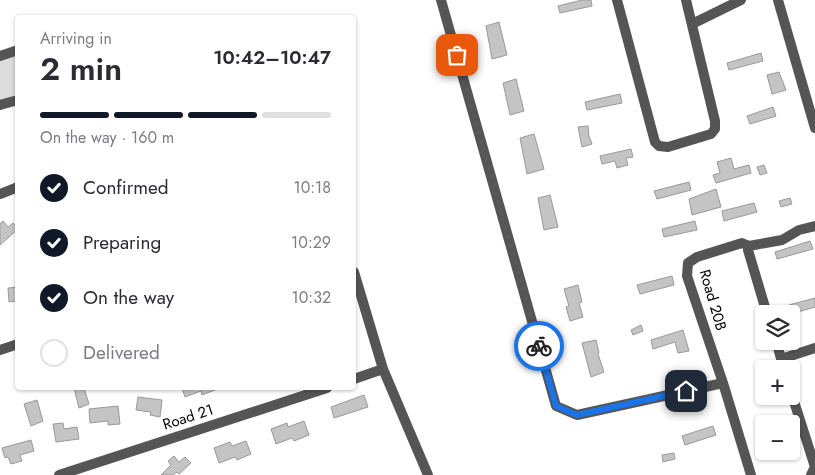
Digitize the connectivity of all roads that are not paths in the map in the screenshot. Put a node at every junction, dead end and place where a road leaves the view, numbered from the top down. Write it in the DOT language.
graph roads {
  1 [pos="441,0"];
  2 [pos="617,0"];
  3 [pos="686,0"];
  4 [pos="741,0"];
  5 [pos="778,0"];
  6 [pos="692,24"];
  7 [pos="15,51"];
  8 [pos="0,56"];
  9 [pos="15,101"];
  10 [pos="0,106"];
  11 [pos="815,128"];
  12 [pos="15,188"];
  13 [pos="0,194"];
  14 [pos="815,226"];
  15 [pos="749,246"];
  16 [pos="356,279"];
  17 [pos="764,305"];
  18 [pos="15,345"];
  19 [pos="815,348"];
  20 [pos="0,350"];
  21 [pos="790,360"];
  22 [pos="383,369"];
  23 [pos="356,378"];
  24 [pos="723,383"];
  25 [pos="321,390"];
  26 [pos="795,405"];
  27 [pos="59,475"];
  28 [pos="428,475"];
  29 [pos="751,475"];
  30 [pos="811,475"];
  1 -- 24 [label="street"];
  2 -- 6 [label="street"];
  3 -- 6 [label="street"];
  4 -- 6 [label="street"];
  5 -- 11 [label="street"];
  7 -- 8 [label="street"];
  9 -- 10 [label="street"];
  12 -- 13 [label="street"];
  14 -- 15 [label="street"];
  15 -- 17 [label="street"];
  15 -- 24 [label="street, Road 20B"];
  16 -- 22 [label="street"];
  18 -- 20 [label="street"];
  19 -- 21 [label="street"];
  22 -- 23 [label="street"];
  22 -- 28 [label="street"];
  24 -- 29 [label="street, Road 20B"];
  25 -- 27 [label="street, Road 21"];
  26 -- 30 [label="street"];
}
